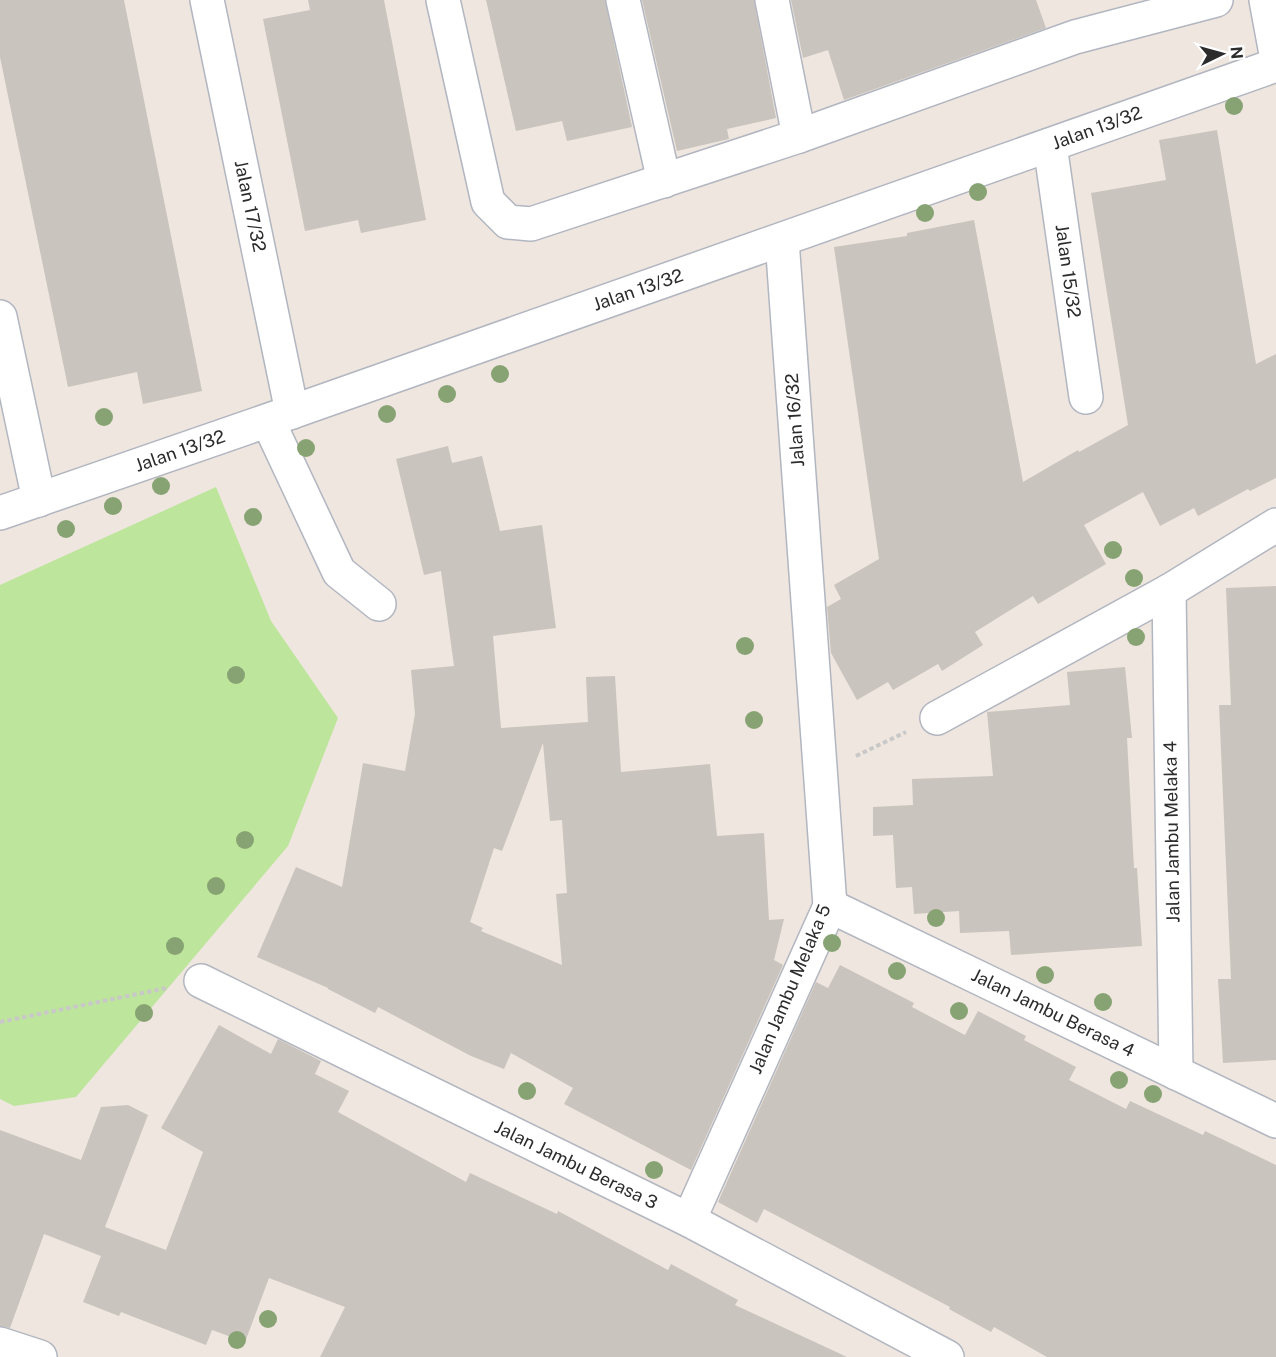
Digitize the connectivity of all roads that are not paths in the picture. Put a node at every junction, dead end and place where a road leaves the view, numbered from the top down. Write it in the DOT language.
graph roads {
  1 [pos="207,0"];
  2 [pos="443,0"];
  3 [pos="622,0"];
  4 [pos="772,0"];
  5 [pos="1216,0"];
  6 [pos="1266,0"];
  7 [pos="1276,54"];
  8 [pos="1276,65"];
  9 [pos="800,136"];
  10 [pos="1050,145"];
  11 [pos="664,181"];
  12 [pos="782,240"];
  13 [pos="0,317"];
  14 [pos="1086,397"];
  15 [pos="280,417"];
  16 [pos="39,500"];
  17 [pos="0,513"];
  18 [pos="1276,525"];
  19 [pos="1169,591"];
  20 [pos="808,601"];
  21 [pos="379,604"];
  22 [pos="937,718"];
  23 [pos="830,906"];
  24 [pos="201,981"];
  25 [pos="1176,1073"];
  26 [pos="1276,1121"];
  27 [pos="688,1220"];
  28 [pos="0,1344"];
  29 [pos="40,1357"];
  30 [pos="947,1357"];
  1 -- 15 [label="street, Jalan 17/32"];
  2 -- 11 [label="street"];
  3 -- 11 [label="street"];
  4 -- 9 [label="street"];
  5 -- 9 [label="street"];
  6 -- 7 [label="street"];
  8 -- 10 [label="street, Jalan 13/32"];
  9 -- 11 [label="street"];
  10 -- 12 [label="street, Jalan 13/32"];
  10 -- 14 [label="street, Jalan 15/32"];
  12 -- 15 [label="street, Jalan 13/32"];
  12 -- 20 [label="street, Jalan 16/32"];
  13 -- 16 [label="street"];
  15 -- 16 [label="street, Jalan 13/32"];
  15 -- 21 [label="street, Jalan 17/32"];
  16 -- 17 [label="street, Jalan 13/32"];
  18 -- 19 [label="street"];
  19 -- 22 [label="street"];
  19 -- 25 [label="street, Jalan Jambu Melaka 4"];
  20 -- 23 [label="street, Jalan Jambu Melaka 5"];
  23 -- 25 [label="street, Jalan Jambu Berasa 4"];
  23 -- 27 [label="street, Jalan Jambu Melaka 5"];
  24 -- 27 [label="street, Jalan Jambu Berasa 3"];
  25 -- 26 [label="street, Jalan Jambu Berasa 4"];
  27 -- 30 [label="street, Jalan Jambu Berasa 3"];
  28 -- 29 [label="street"];
}
